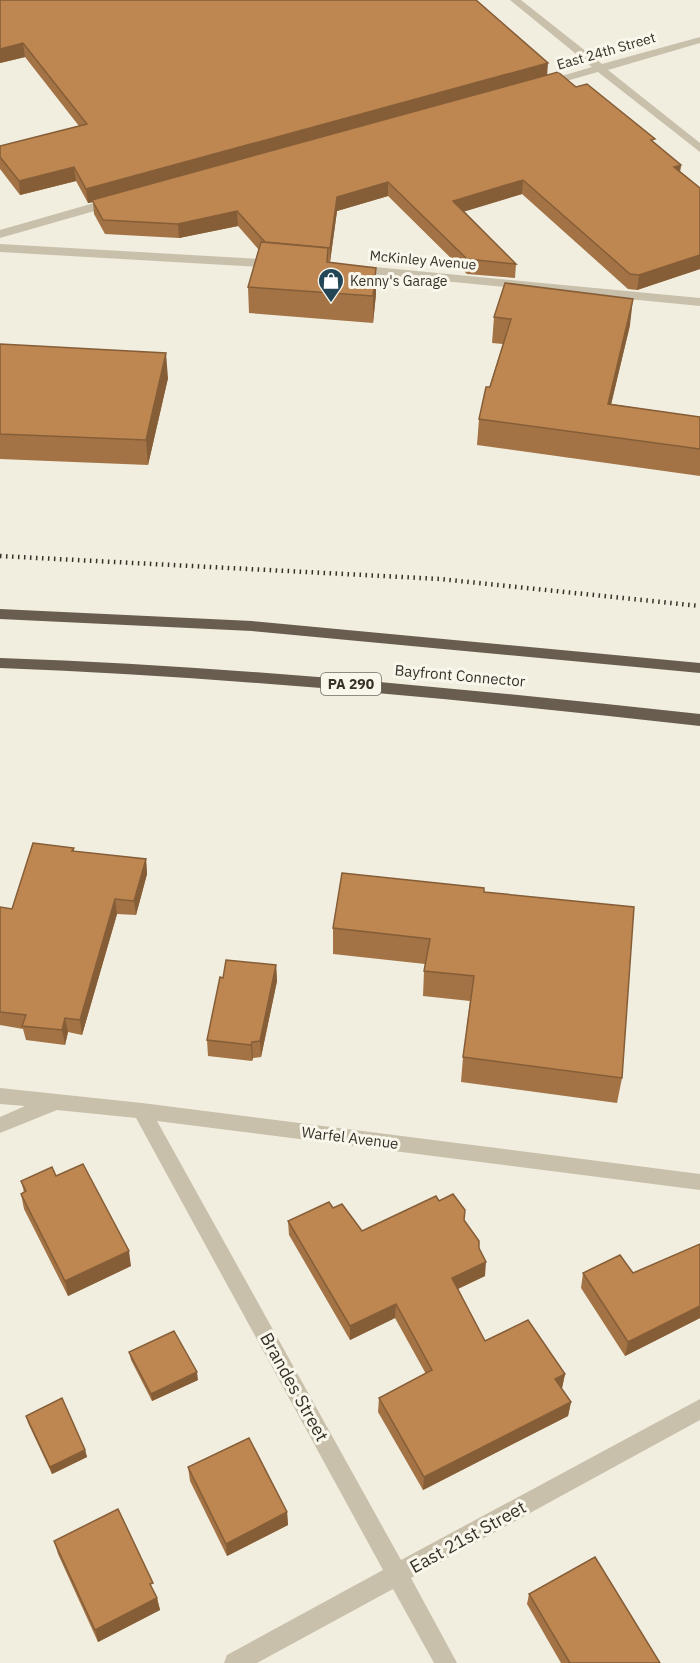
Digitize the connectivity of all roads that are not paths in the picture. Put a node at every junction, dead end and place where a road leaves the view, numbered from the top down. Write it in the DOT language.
graph roads {
  1 [pos="515,0"];
  2 [pos="700,40"];
  3 [pos="600,68"];
  4 [pos="533,87"];
  5 [pos="700,149"];
  6 [pos="126,198"];
  7 [pos="0,234"];
  8 [pos="0,248"];
  9 [pos="291,265"];
  10 [pos="337,268"];
  11 [pos="700,302"];
  12 [pos="0,614"];
  13 [pos="0,663"];
  14 [pos="700,668"];
  15 [pos="700,720"];
  16 [pos="0,1096"];
  17 [pos="53,1102"];
  18 [pos="142,1111"];
  19 [pos="0,1125"];
  20 [pos="700,1182"];
  21 [pos="700,1409"];
  22 [pos="397,1576"];
  23 [pos="235,1663"];
  24 [pos="446,1663"];
  1 -- 3 [label="street"];
  2 -- 3 [label="street, East 24th Street"];
  3 -- 4 [label="street, East 24th Street"];
  3 -- 5 [label="street"];
  6 -- 7 [label="street"];
  8 -- 9 [label="street"];
  10 -- 11 [label="street, McKinley Avenue"];
  12 -- 14 [label="highway, Bayfront Connector"];
  13 -- 15 [label="highway, Bayfront Connector / PA 290"];
  16 -- 17 [label="street, Warfel Avenue"];
  17 -- 18 [label="street, Warfel Avenue"];
  17 -- 19 [label="street"];
  18 -- 20 [label="street, Warfel Avenue"];
  18 -- 22 [label="street, Brandes Street"];
  21 -- 22 [label="street, East 21st Street"];
  22 -- 23 [label="street, East 21st Street"];
  22 -- 24 [label="street, Brandes Street"];
}
